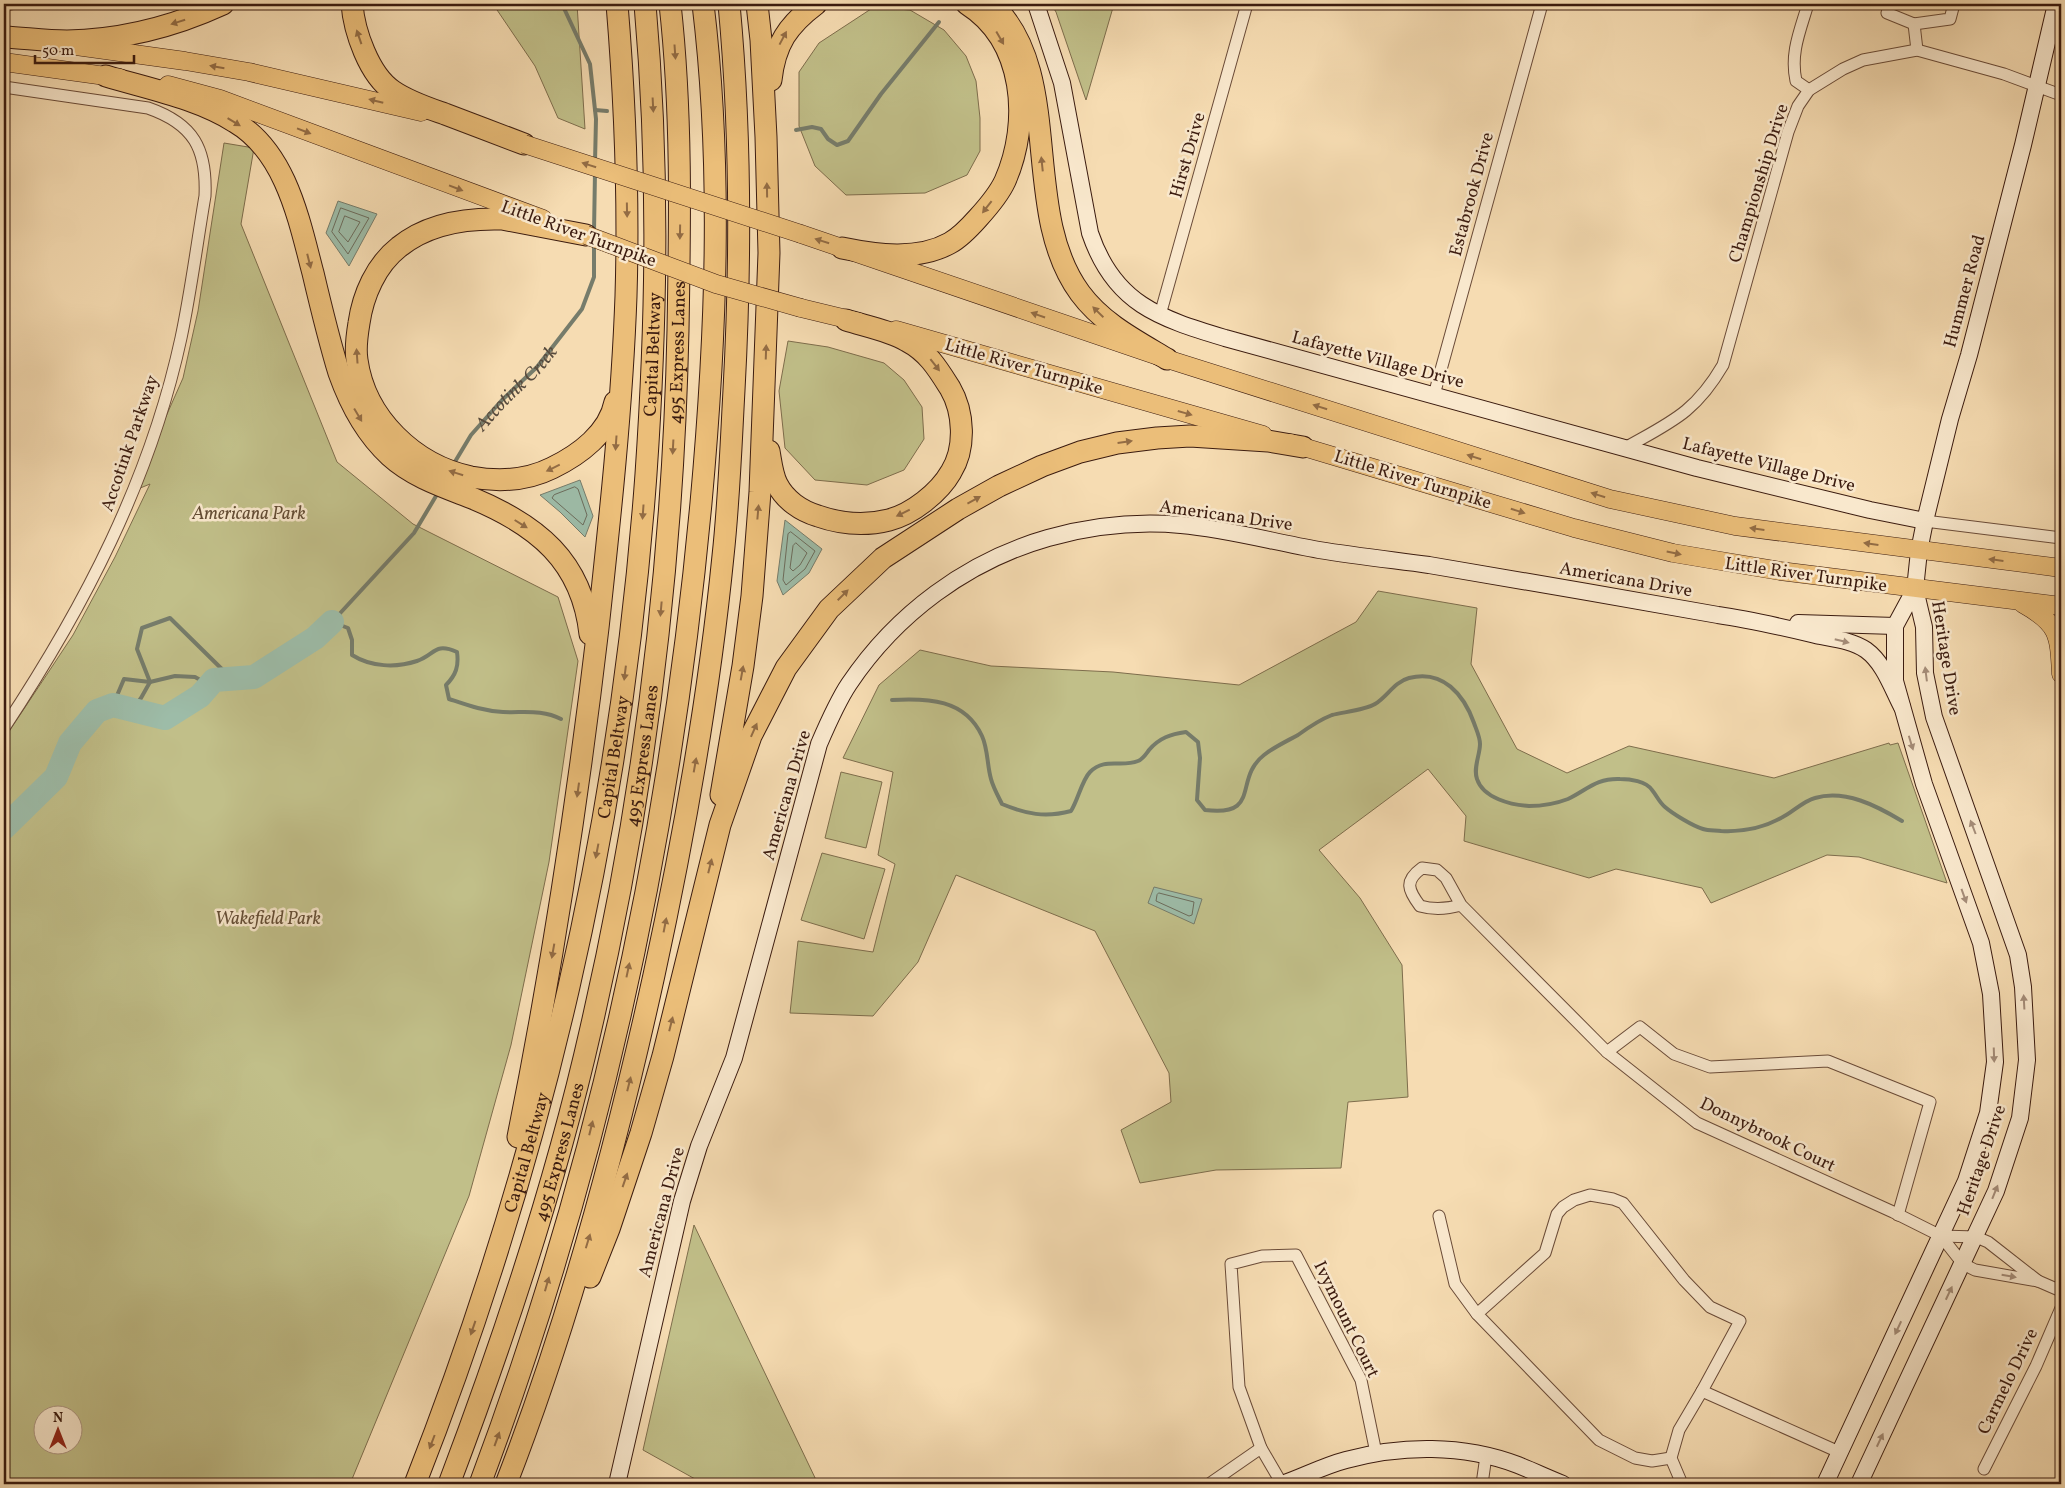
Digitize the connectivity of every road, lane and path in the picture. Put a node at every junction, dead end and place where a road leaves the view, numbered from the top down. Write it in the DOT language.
graph roads {
  1 [pos="4,4"];
  2 [pos="11,4"];
  3 [pos="223,4"];
  4 [pos="352,4"];
  5 [pos="617,4"];
  6 [pos="645,4"];
  7 [pos="670,4"];
  8 [pos="703,4"];
  9 [pos="729,4"];
  10 [pos="757,4"];
  11 [pos="816,4"];
  12 [pos="967,4"];
  13 [pos="992,4"];
  14 [pos="1036,4"];
  15 [pos="1247,4"];
  16 [pos="1542,4"];
  17 [pos="1808,4"];
  18 [pos="1890,4"];
  19 [pos="1954,4"];
  20 [pos="2056,4"];
  21 [pos="1914,24"];
  22 [pos="4,37"];
  23 [pos="1916,50"];
  24 [pos="4,62"];
  25 [pos="106,76"];
  26 [pos="2036,86"];
  27 [pos="4,87"];
  28 [pos="1809,90"];
  29 [pos="2061,95"];
  30 [pos="766,137"];
  31 [pos="524,144"];
  32 [pos="525,218"];
  33 [pos="586,235"];
  34 [pos="842,248"];
  35 [pos="1160,315"];
  36 [pos="846,320"];
  37 [pos="1167,359"];
  38 [pos="622,360"];
  39 [pos="1434,394"];
  40 [pos="764,401"];
  41 [pos="1303,447"];
  42 [pos="1625,448"];
  43 [pos="397,450"];
  44 [pos="1925,521"];
  45 [pos="2061,538"];
  46 [pos="1919,551"];
  47 [pos="2061,568"];
  48 [pos="1915,589"];
  49 [pos="2018,601"];
  50 [pos="2061,606"];
  51 [pos="1761,622"];
  52 [pos="1895,626"];
  53 [pos="2061,674"];
  54 [pos="1902,707"];
  55 [pos="4,728"];
  56 [pos="585,742"];
  57 [pos="720,825"];
  58 [pos="1461,905"];
  59 [pos="1607,1052"];
  60 [pos="1898,1215"];
  61 [pos="1439,1216"];
  62 [pos="1941,1236"];
  63 [pos="1976,1237"];
  64 [pos="1963,1264"];
  65 [pos="2038,1281"];
  66 [pos="488,1282"];
  67 [pos="2061,1291"];
  68 [pos="2061,1308"];
  69 [pos="1477,1314"];
  70 [pos="1702,1391"];
  71 [pos="1261,1448"];
  72 [pos="1840,1452"];
  73 [pos="518,1453"];
  74 [pos="1376,1453"];
  75 [pos="1486,1456"];
  76 [pos="1671,1458"];
  77 [pos="1984,1469"];
  78 [pos="415,1484"];
  79 [pos="449,1484"];
  80 [pos="480,1484"];
  81 [pos="506,1484"];
  82 [pos="617,1484"];
  83 [pos="1209,1484"];
  84 [pos="1282,1484"];
  85 [pos="1482,1484"];
  86 [pos="1563,1484"];
  87 [pos="1682,1484"];
  88 [pos="1826,1484"];
  89 [pos="1859,1484"];
  1 -- 2 [label="street"];
  3 -- 22 [label="highway, one-way"];
  31 -- 4 [label="highway, one-way"];
  5 -- 38 [label="highway, one-way"];
  6 -- 66 [label="highway, Capital Beltway, one-way"];
  7 -- 79 [label="highway, 495 Express Lanes, one-way"];
  80 -- 8 [label="highway, 495 Express Lanes, one-way"];
  73 -- 9 [label="highway, one-way"];
  10 -- 30 [label="highway"];
  30 -- 11 [label="highway, one-way"];
  12 -- 34 [label="highway, one-way"];
  37 -- 13 [label="highway, one-way"];
  14 -- 35 [label="street, Lafayette Village Drive"];
  15 -- 35 [label="street, Hirst Drive"];
  16 -- 39 [label="street, Estabrook Drive"];
  17 -- 28 [label="street"];
  18 -- 21 [label="street"];
  19 -- 21 [label="street"];
  20 -- 26 [label="street, Hummer Road"];
  21 -- 23 [label="street"];
  31 -- 22 [label="main road, one-way"];
  23 -- 26 [label="street, Championship Drive"];
  23 -- 28 [label="street, Championship Drive"];
  24 -- 25 [label="main road, Little River Turnpike"];
  25 -- 32 [label="main road, Little River Turnpike, one-way"];
  25 -- 43 [label="highway, one-way"];
  26 -- 29 [label="street, Championship Drive"];
  26 -- 44 [label="street, Hummer Road"];
  27 -- 55 [label="street, Accotink Parkway"];
  28 -- 42 [label="street, Championship Drive"];
  40 -- 30 [label="highway, one-way"];
  34 -- 31 [label="main road, one-way, bridge"];
  32 -- 33 [label="highway"];
  43 -- 32 [label="highway, one-way"];
  33 -- 36 [label="main road, Little River Turnpike, bridge"];
  37 -- 34 [label="main road, one-way"];
  35 -- 39 [label="street, Lafayette Village Drive"];
  36 -- 40 [label="highway, one-way"];
  36 -- 41 [label="main road, Little River Turnpike, one-way"];
  46 -- 37 [label="main road, one-way"];
  38 -- 43 [label="highway, one-way"];
  38 -- 56 [label="highway, one-way"];
  39 -- 42 [label="street, Lafayette Village Drive"];
  57 -- 40 [label="highway, one-way"];
  41 -- 48 [label="main road, Little River Turnpike, one-way"];
  57 -- 41 [label="highway, one-way"];
  42 -- 44 [label="street, Lafayette Village Drive"];
  43 -- 56 [label="highway, one-way"];
  44 -- 45 [label="street"];
  44 -- 46 [label="street, Hummer Road"];
  47 -- 46 [label="main road, one-way"];
  46 -- 48 [label="street, Hummer Road"];
  48 -- 49 [label="main road, Little River Turnpike"];
  48 -- 52 [label="street, Heritage Drive"];
  63 -- 48 [label="street, Heritage Drive, one-way"];
  49 -- 50 [label="main road, Little River Turnpike"];
  49 -- 53 [label="main road"];
  51 -- 52 [label="street, Americana Drive"];
  51 -- 54 [label="street, Americana Drive, one-way"];
  51 -- 82 [label="street, Americana Drive"];
  52 -- 54 [label="street, Heritage Drive"];
  54 -- 62 [label="street, Heritage Drive, one-way"];
  56 -- 66 [label="highway, one-way"];
  73 -- 57 [label="highway, one-way"];
  58 -- 58 [label="street, Donnybrook Court"];
  58 -- 59 [label="street, Donnybrook Court"];
  59 -- 60 [label="street, Donnybrook Court"];
  59 -- 60 [label="street, Donnybrook Court"];
  60 -- 62 [label="street, Donnybrook Court"];
  61 -- 69 [label="street"];
  62 -- 63 [label="street"];
  62 -- 64 [label="street"];
  62 -- 72 [label="street, Heritage Drive, one-way"];
  63 -- 64 [label="street, Heritage Drive"];
  63 -- 65 [label="street"];
  64 -- 65 [label="street, one-way"];
  89 -- 64 [label="street, Heritage Drive, one-way"];
  65 -- 67 [label="street"];
  66 -- 78 [label="highway, Capital Beltway, one-way"];
  68 -- 77 [label="street, Carmelo Drive"];
  69 -- 70 [label="street"];
  69 -- 76 [label="street"];
  70 -- 72 [label="street"];
  70 -- 76 [label="street"];
  71 -- 74 [label="street, Ivymount Court"];
  71 -- 83 [label="street"];
  71 -- 84 [label="street, Ivymount Court"];
  72 -- 88 [label="street, Heritage Drive"];
  73 -- 81 [label="highway"];
  74 -- 75 [label="street"];
  74 -- 84 [label="street"];
  75 -- 85 [label="street"];
  75 -- 86 [label="street"];
  76 -- 87 [label="street"];
}
